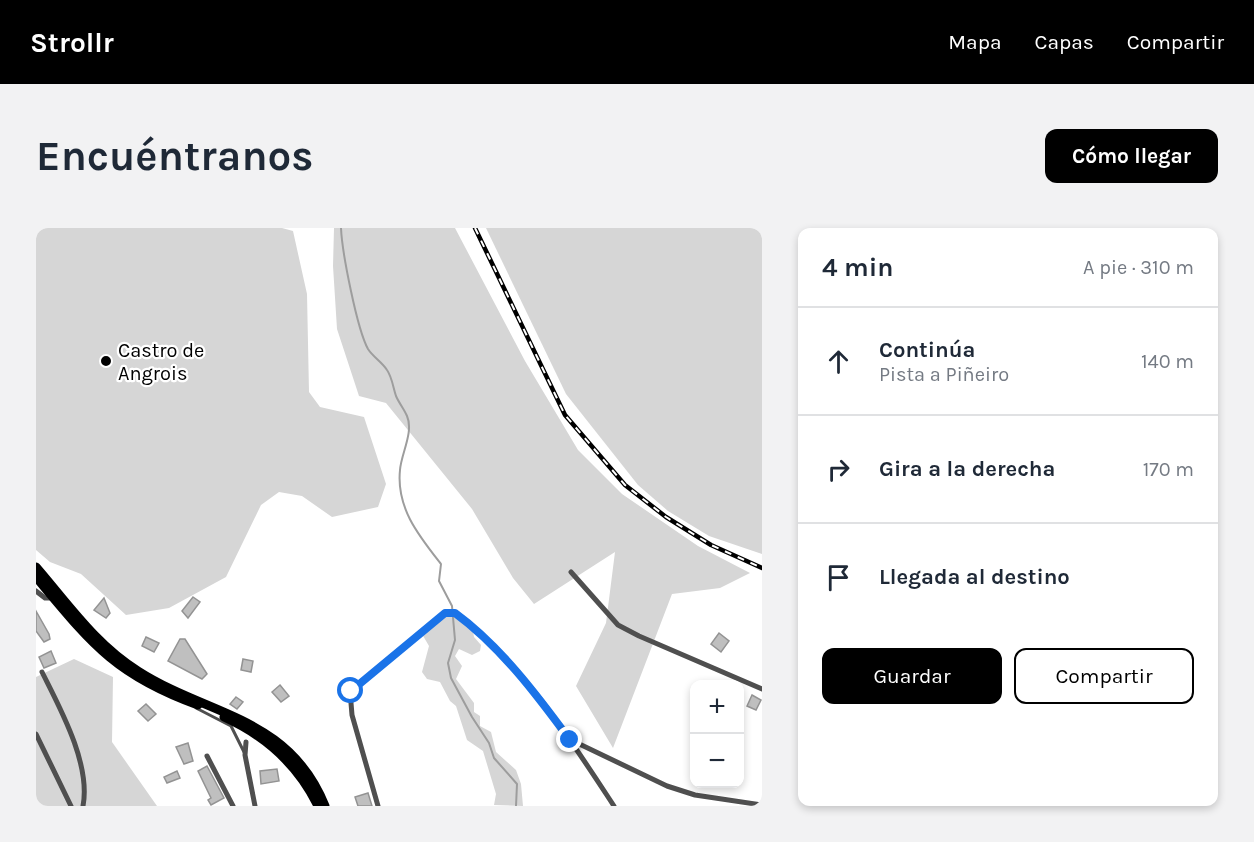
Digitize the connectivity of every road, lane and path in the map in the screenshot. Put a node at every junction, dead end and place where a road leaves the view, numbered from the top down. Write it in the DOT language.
graph roads {
  1 [pos="36,567"];
  2 [pos="571,572"];
  3 [pos="36,577"];
  4 [pos="36,591"];
  5 [pos="56,596"];
  6 [pos="42,672"];
  7 [pos="762,689"];
  8 [pos="165,693"];
  9 [pos="36,734"];
  10 [pos="570,740"];
  11 [pos="246,742"];
  12 [pos="245,755"];
  13 [pos="207,756"];
  14 [pos="762,805"];
  15 [pos="71,806"];
  16 [pos="83,806"];
  17 [pos="233,806"];
  18 [pos="255,806"];
  19 [pos="318,806"];
  20 [pos="325,806"];
  21 [pos="378,806"];
  22 [pos="614,806"];
  1 -- 5 [label="highway"];
  2 -- 7 [label="street"];
  3 -- 5 [label="highway"];
  4 -- 5 [label="street"];
  5 -- 8 [label="highway"];
  5 -- 20 [label="highway"];
  6 -- 16 [label="street"];
  8 -- 12 [label="lane"];
  8 -- 19 [label="highway"];
  9 -- 15 [label="street"];
  10 -- 14 [label="street"];
  10 -- 21 [label="street"];
  10 -- 22 [label="street"];
  11 -- 12 [label="street"];
  12 -- 18 [label="street"];
  13 -- 17 [label="street"];
}
